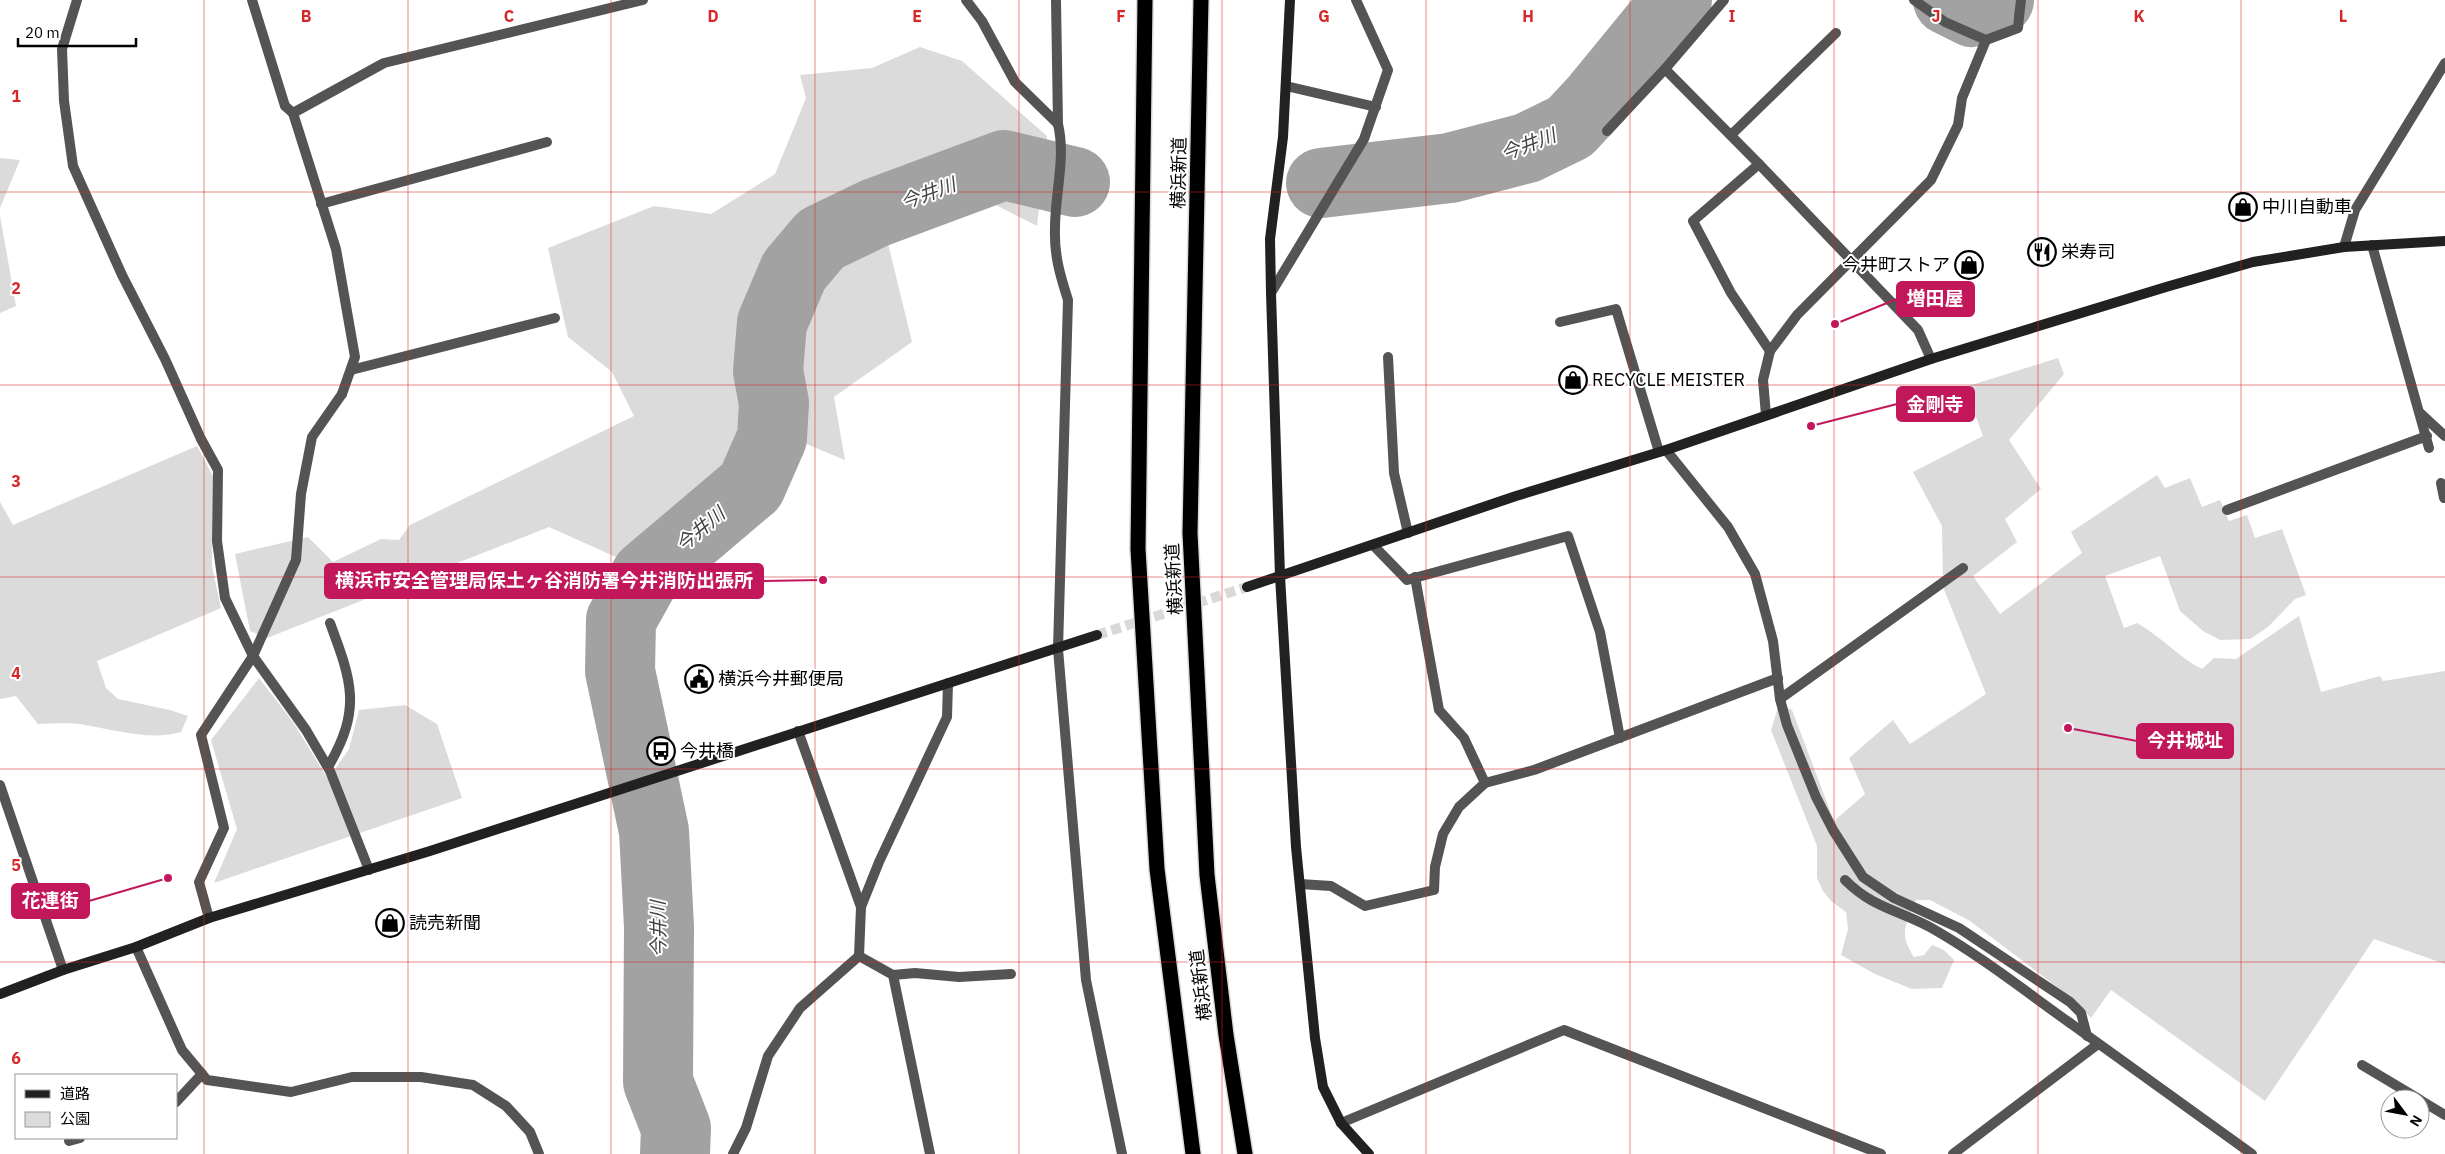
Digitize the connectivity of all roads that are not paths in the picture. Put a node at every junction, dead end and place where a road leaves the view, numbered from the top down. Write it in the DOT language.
graph roads {
  1 [pos="77,0"];
  2 [pos="252,0"];
  3 [pos="642,0"];
  4 [pos="966,0"];
  5 [pos="1056,0"];
  6 [pos="1139,0"];
  7 [pos="1145,0"];
  8 [pos="1201,0"];
  9 [pos="1290,0"];
  10 [pos="1356,0"];
  11 [pos="1724,0"];
  12 [pos="1914,0"];
  13 [pos="2021,0"];
  14 [pos="1836,33"];
  15 [pos="1986,40"];
  16 [pos="2445,63"];
  17 [pos="1144,68"];
  18 [pos="1665,69"];
  19 [pos="1286,86"];
  20 [pos="1376,107"];
  21 [pos="292,113"];
  22 [pos="1058,124"];
  23 [pos="1607,131"];
  24 [pos="1731,136"];
  25 [pos="547,142"];
  26 [pos="1759,164"];
  27 [pos="321,204"];
  28 [pos="2445,241"];
  29 [pos="2372,245"];
  30 [pos="2344,247"];
  31 [pos="1850,260"];
  32 [pos="1271,293"];
  33 [pos="555,318"];
  34 [pos="1560,322"];
  35 [pos="1770,351"];
  36 [pos="1388,357"];
  37 [pos="1931,359"];
  38 [pos="350,370"];
  39 [pos="2420,412"];
  40 [pos="1766,414"];
  41 [pos="2427,436"];
  42 [pos="2445,436"];
  43 [pos="2429,448"];
  44 [pos="1662,451"];
  45 [pos="2441,483"];
  46 [pos="2444,498"];
  47 [pos="2227,510"];
  48 [pos="1408,533"];
  49 [pos="1373,545"];
  50 [pos="1962,568"];
  51 [pos="1280,576"];
  52 [pos="1415,578"];
  53 [pos="1247,587"];
  54 [pos="330,623"];
  55 [pos="1098,635"];
  56 [pos="1058,648"];
  57 [pos="253,656"];
  58 [pos="1778,678"];
  59 [pos="948,684"];
  60 [pos="1780,699"];
  61 [pos="798,731"];
  62 [pos="1620,738"];
  63 [pos="328,767"];
  64 [pos="1485,783"];
  65 [pos="0,785"];
  66 [pos="369,870"];
  67 [pos="1846,880"];
  68 [pos="1300,884"];
  69 [pos="861,907"];
  70 [pos="209,918"];
  71 [pos="136,947"];
  72 [pos="860,956"];
  73 [pos="63,970"];
  74 [pos="1011,974"];
  75 [pos="893,975"];
  76 [pos="0,994"];
  77 [pos="2087,1036"];
  78 [pos="2098,1044"];
  79 [pos="2362,1065"];
  80 [pos="202,1074"];
  81 [pos="2402,1089"];
  82 [pos="178,1100"];
  83 [pos="2430,1106"];
  84 [pos="2445,1115"];
  85 [pos="1341,1123"];
  86 [pos="77,1139"];
  87 [pos="68,1142"];
  88 [pos="2246,1153"];
  89 [pos="539,1154"];
  90 [pos="733,1154"];
  91 [pos="930,1154"];
  92 [pos="1122,1154"];
  93 [pos="1193,1154"];
  94 [pos="1245,1154"];
  95 [pos="1369,1154"];
  96 [pos="1881,1154"];
  97 [pos="1953,1154"];
  1 -- 57 [label="street"];
  2 -- 21 [label="street"];
  3 -- 21 [label="street"];
  4 -- 22 [label="street"];
  5 -- 22 [label="street"];
  6 -- 17 [label="highway"];
  7 -- 17 [label="highway, 横浜新道"];
  8 -- 94 [label="highway, 横浜新道"];
  9 -- 19 [label="street"];
  10 -- 20 [label="street"];
  11 -- 18 [label="street"];
  12 -- 15 [label="street"];
  13 -- 15 [label="street"];
  14 -- 24 [label="street"];
  15 -- 31 [label="street"];
  16 -- 30 [label="street"];
  17 -- 93 [label="highway, 横浜新道"];
  18 -- 23 [label="street"];
  18 -- 24 [label="street"];
  19 -- 20 [label="street"];
  19 -- 32 [label="street"];
  20 -- 32 [label="street"];
  21 -- 27 [label="street"];
  22 -- 56 [label="street"];
  24 -- 26 [label="street"];
  25 -- 27 [label="street"];
  26 -- 31 [label="street"];
  26 -- 35 [label="street"];
  27 -- 38 [label="street"];
  28 -- 29 [label="street"];
  29 -- 30 [label="street"];
  29 -- 39 [label="street"];
  30 -- 37 [label="street"];
  31 -- 35 [label="street"];
  31 -- 37 [label="street"];
  32 -- 51 [label="street"];
  33 -- 38 [label="street"];
  34 -- 44 [label="street"];
  35 -- 40 [label="street"];
  36 -- 48 [label="street"];
  37 -- 40 [label="street"];
  38 -- 57 [label="street"];
  39 -- 41 [label="street"];
  39 -- 42 [label="street"];
  40 -- 44 [label="street"];
  41 -- 43 [label="street"];
  41 -- 47 [label="street"];
  44 -- 48 [label="street"];
  44 -- 58 [label="street"];
  45 -- 46 [label="street"];
  48 -- 49 [label="street"];
  49 -- 51 [label="street"];
  49 -- 52 [label="street"];
  50 -- 60 [label="street"];
  51 -- 53 [label="street"];
  51 -- 68 [label="street"];
  52 -- 62 [label="street"];
  52 -- 64 [label="street"];
  54 -- 63 [label="street"];
  55 -- 56 [label="street"];
  56 -- 59 [label="street"];
  56 -- 92 [label="street"];
  57 -- 63 [label="street"];
  57 -- 70 [label="street"];
  58 -- 60 [label="street"];
  58 -- 62 [label="street"];
  59 -- 61 [label="street"];
  59 -- 69 [label="street"];
  60 -- 77 [label="street"];
  61 -- 66 [label="street"];
  61 -- 69 [label="street"];
  62 -- 64 [label="street"];
  63 -- 66 [label="street"];
  64 -- 68 [label="street"];
  65 -- 73 [label="street"];
  66 -- 70 [label="street"];
  67 -- 77 [label="street"];
  68 -- 85 [label="street"];
  69 -- 72 [label="street"];
  70 -- 71 [label="street"];
  71 -- 73 [label="street"];
  71 -- 80 [label="street"];
  72 -- 75 [label="street"];
  72 -- 90 [label="street"];
  73 -- 76 [label="street"];
  74 -- 75 [label="street"];
  75 -- 91 [label="street"];
  77 -- 78 [label="street"];
  78 -- 88 [label="street"];
  78 -- 97 [label="street"];
  79 -- 81 [label="street"];
  80 -- 82 [label="street"];
  80 -- 89 [label="street"];
  83 -- 84 [label="street"];
  85 -- 95 [label="street"];
  85 -- 96 [label="street"];
  86 -- 87 [label="street"];
}
